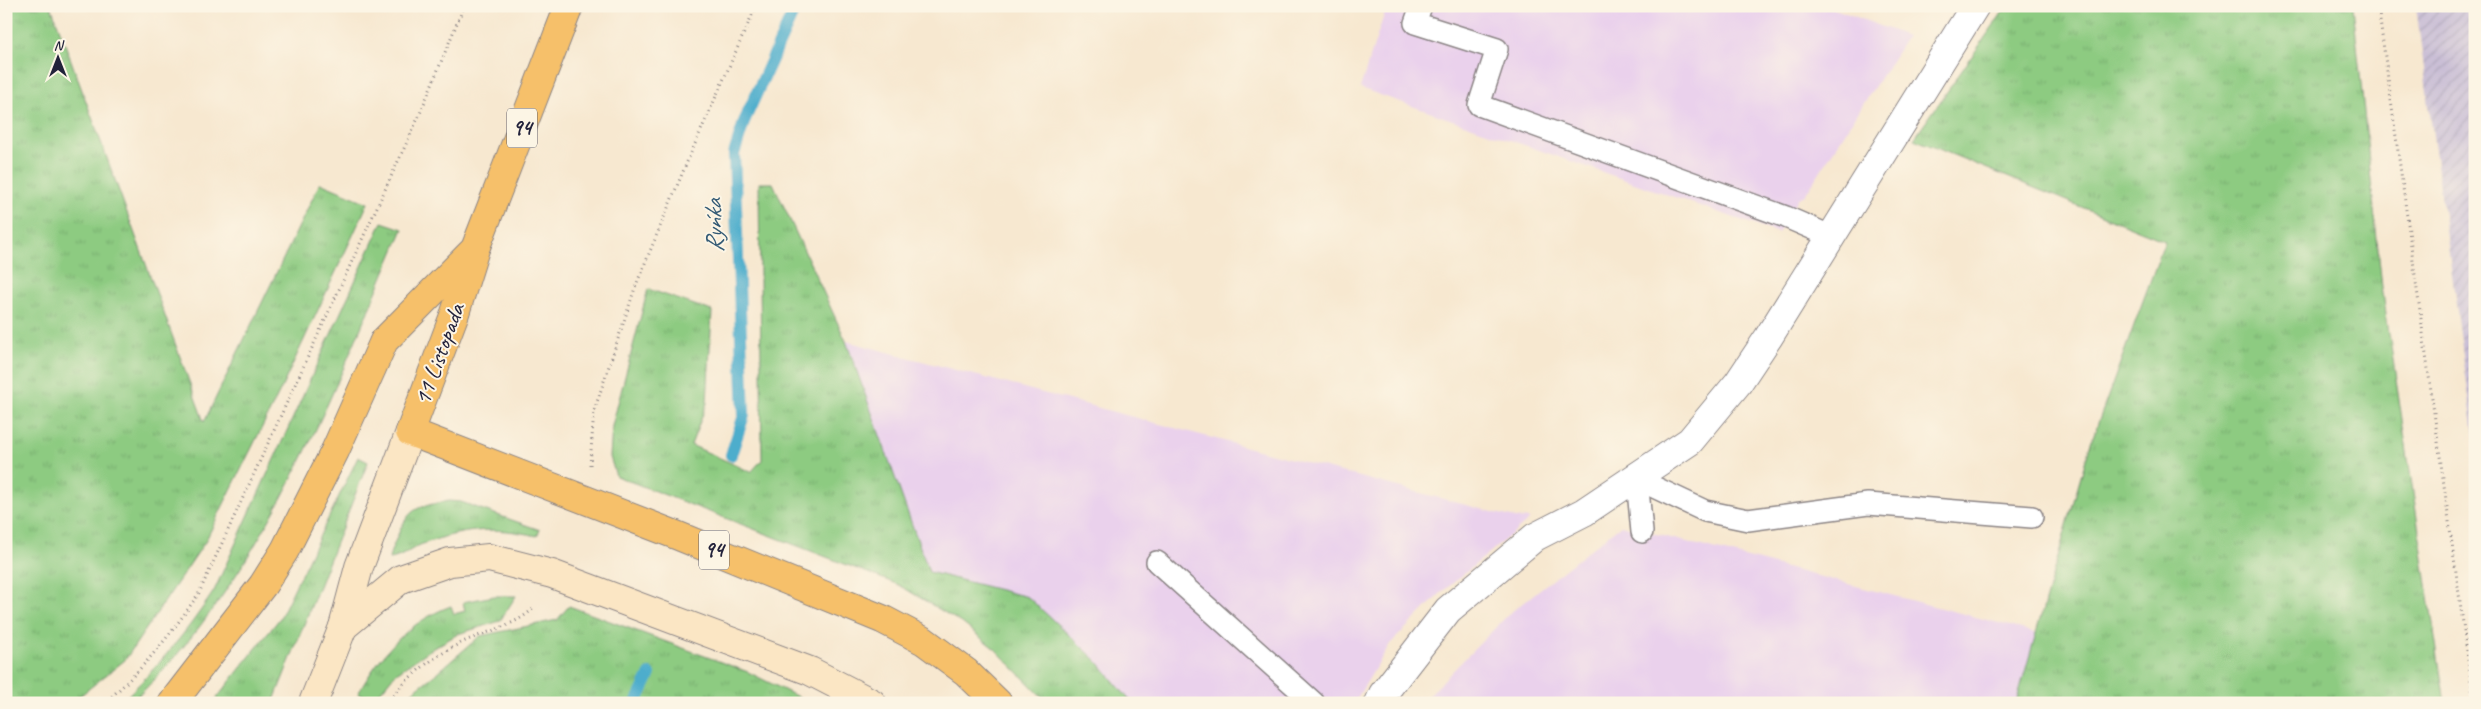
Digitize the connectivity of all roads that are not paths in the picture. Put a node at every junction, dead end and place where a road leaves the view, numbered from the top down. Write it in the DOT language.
graph roads {
  1 [pos="569,6"];
  2 [pos="1421,6"];
  3 [pos="1975,6"];
  4 [pos="1830,236"];
  5 [pos="475,249"];
  6 [pos="410,432"];
  7 [pos="1637,478"];
  8 [pos="2032,517"];
  9 [pos="1642,532"];
  10 [pos="1157,562"];
  11 [pos="343,627"];
  12 [pos="172,703"];
  13 [pos="313,703"];
  14 [pos="872,703"];
  15 [pos="998,703"];
  16 [pos="1314,703"];
  17 [pos="1379,703"];
  1 -- 5 [label="main road, 11 Listopada / 94"];
  2 -- 4 [label="lane"];
  3 -- 4 [label="street"];
  4 -- 7 [label="street"];
  5 -- 6 [label="main road, 11 Listopada / 94"];
  5 -- 12 [label="main road"];
  6 -- 11 [label="main road, 11 Listopada"];
  6 -- 15 [label="main road, 94"];
  7 -- 8 [label="lane"];
  7 -- 9 [label="lane"];
  7 -- 17 [label="street"];
  10 -- 16 [label="lane"];
  11 -- 13 [label="main road, 11 Listopada"];
  11 -- 14 [label="main road"];
}
